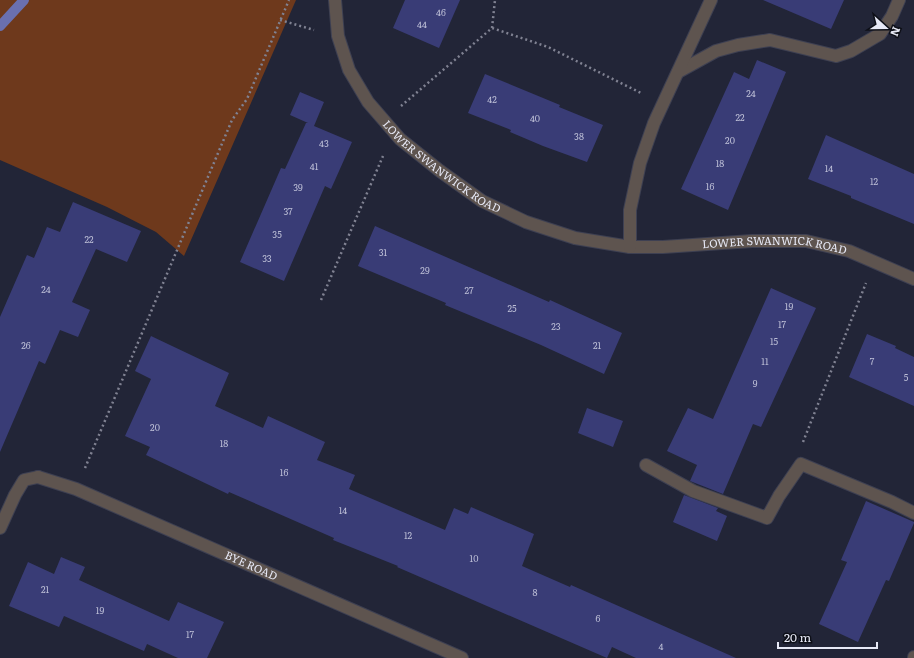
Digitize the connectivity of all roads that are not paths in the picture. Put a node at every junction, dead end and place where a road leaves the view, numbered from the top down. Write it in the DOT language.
graph roads {
  1 [pos="335,0"];
  2 [pos="711,0"];
  3 [pos="899,0"];
  4 [pos="678,72"];
  5 [pos="630,247"];
  6 [pos="914,280"];
  7 [pos="646,465"];
  8 [pos="914,513"];
  9 [pos="0,528"];
  10 [pos="462,658"];
  1 -- 5 [label="street, LOWER SWANWICK ROAD"];
  2 -- 4 [label="street"];
  3 -- 4 [label="street"];
  4 -- 5 [label="street"];
  5 -- 6 [label="street, LOWER SWANWICK ROAD"];
  7 -- 8 [label="street"];
  9 -- 10 [label="street, BYE ROAD"];
}
